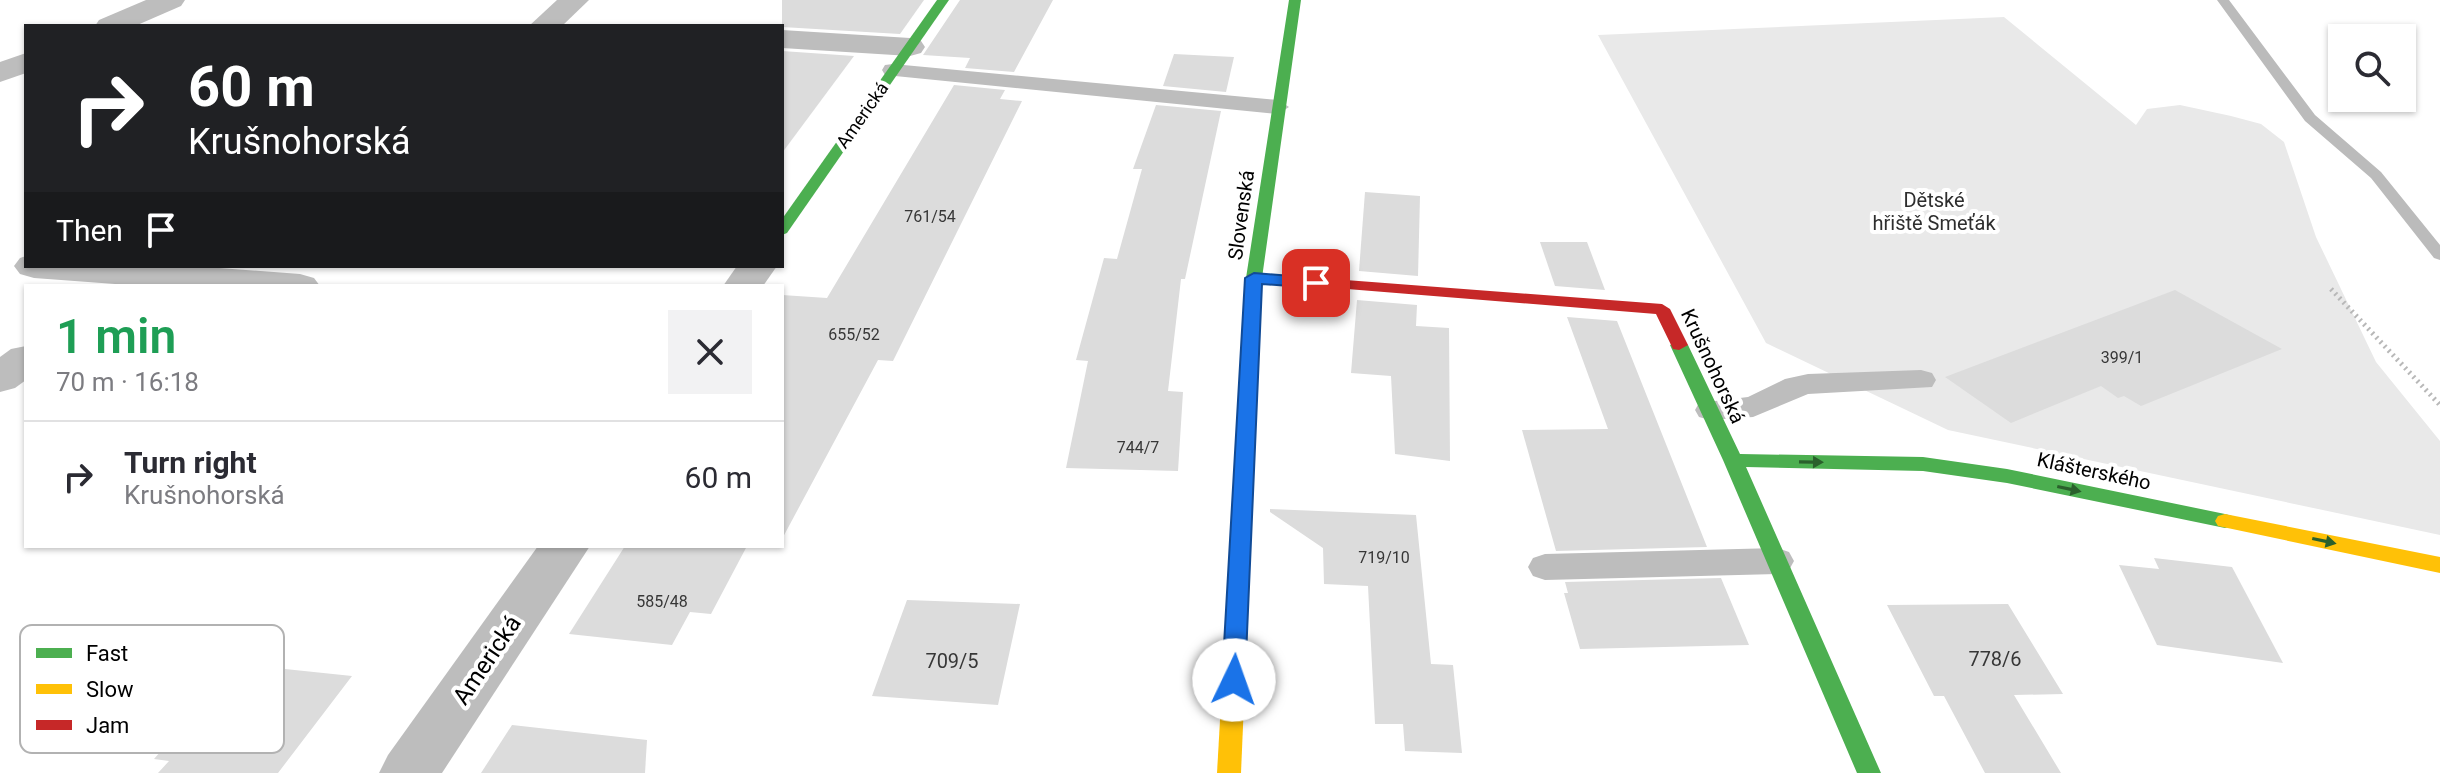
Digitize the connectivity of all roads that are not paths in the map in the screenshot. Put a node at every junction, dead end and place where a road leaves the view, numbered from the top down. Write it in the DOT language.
graph roads {
  1 [pos="171,0"];
  2 [pos="575,0"];
  3 [pos="943,0"];
  4 [pos="1295,0"];
  5 [pos="115,24"];
  6 [pos="547,24"];
  7 [pos="784,39"];
  8 [pos="901,58"];
  9 [pos="24,63"];
  10 [pos="0,73"];
  11 [pos="1278,107"];
  12 [pos="784,227"];
  13 [pos="0,263"];
  14 [pos="24,265"];
  15 [pos="47,268"];
  16 [pos="248,274"];
  17 [pos="1254,278"];
  18 [pos="130,281"];
  19 [pos="291,284"];
  20 [pos="24,360"];
  21 [pos="0,378"];
  22 [pos="1921,380"];
  23 [pos="1710,410"];
  24 [pos="1733,460"];
  25 [pos="564,548"];
  26 [pos="1777,561"];
  27 [pos="2440,565"];
  28 [pos="1545,567"];
  29 [pos="409,773"];
  30 [pos="1229,773"];
  31 [pos="1869,773"];
  1 -- 5 [label="street"];
  2 -- 6 [label="street"];
  3 -- 8 [label="street, Americká"];
  4 -- 11 [label="street, Slovenská"];
  7 -- 8 [label="street"];
  8 -- 11 [label="lane"];
  8 -- 12 [label="street, Americká"];
  9 -- 10 [label="street"];
  11 -- 17 [label="street, Slovenská"];
  13 -- 14 [label="street"];
  15 -- 18 [label="street"];
  16 -- 18 [label="street"];
  16 -- 19 [label="street"];
  17 -- 23 [label="street, Krušnohorská"];
  17 -- 30 [label="street, Slovenská"];
  20 -- 21 [label="street"];
  22 -- 23 [label="lane"];
  23 -- 24 [label="street, Krušnohorská"];
  24 -- 26 [label="street, Krušnohorská"];
  24 -- 27 [label="street, Klášterského, one-way"];
  25 -- 29 [label="street, Americká"];
  26 -- 28 [label="lane"];
  26 -- 31 [label="street, Krušnohorská"];
}
